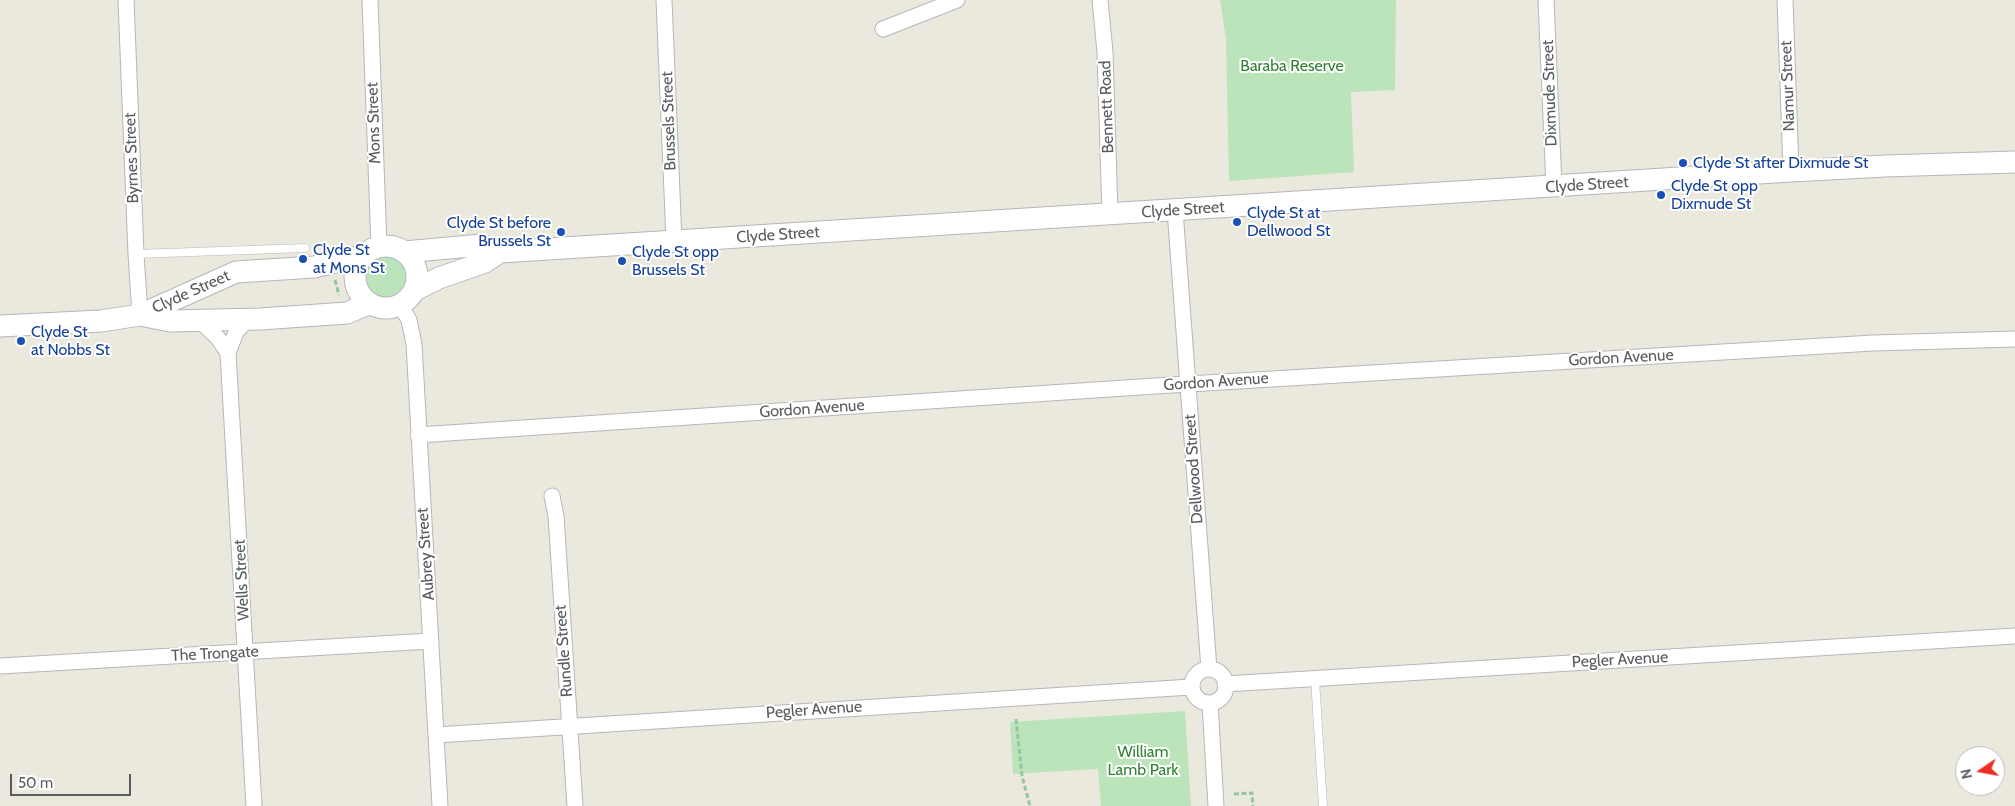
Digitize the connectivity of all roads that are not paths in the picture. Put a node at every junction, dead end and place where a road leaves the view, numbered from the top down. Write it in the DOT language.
graph roads {
  1 [pos="126,0"];
  2 [pos="370,0"];
  3 [pos="664,0"];
  4 [pos="957,0"];
  5 [pos="1100,0"];
  6 [pos="1546,0"];
  7 [pos="1785,0"];
  8 [pos="882,29"];
  9 [pos="2015,162"];
  10 [pos="1791,171"];
  11 [pos="1554,187"];
  12 [pos="1175,210"];
  13 [pos="1110,214"];
  14 [pos="674,241"];
  15 [pos="305,248"];
  16 [pos="370,252"];
  17 [pos="404,252"];
  18 [pos="500,252"];
  19 [pos="136,254"];
  20 [pos="407,298"];
  21 [pos="368,304"];
  22 [pos="140,315"];
  23 [pos="247,320"];
  24 [pos="200,321"];
  25 [pos="0,326"];
  26 [pos="2015,339"];
  27 [pos="228,353"];
  28 [pos="1188,384"];
  29 [pos="418,435"];
  30 [pos="552,496"];
  31 [pos="2015,636"];
  32 [pos="431,641"];
  33 [pos="246,652"];
  34 [pos="0,666"];
  35 [pos="1209,669"];
  36 [pos="1315,678"];
  37 [pos="1226,684"];
  38 [pos="1191,687"];
  39 [pos="1210,703"];
  40 [pos="569,726"];
  41 [pos="436,735"];
  42 [pos="254,806"];
  43 [pos="440,806"];
  44 [pos="575,806"];
  45 [pos="1216,806"];
  46 [pos="1323,806"];
  1 -- 19 [label="street, Byrnes Street"];
  2 -- 16 [label="street, Mons Street"];
  3 -- 14 [label="street, Brussels Street"];
  4 -- 8 [label="street"];
  5 -- 13 [label="street, Bennett Road"];
  6 -- 11 [label="street, Dixmude Street"];
  7 -- 10 [label="street, Namur Street"];
  9 -- 10 [label="main road, Clyde Street"];
  10 -- 11 [label="main road, Clyde Street"];
  11 -- 12 [label="main road, Clyde Street"];
  12 -- 13 [label="main road, Clyde Street"];
  12 -- 28 [label="street, Dellwood Street"];
  13 -- 14 [label="main road, Clyde Street"];
  14 -- 18 [label="main road, Clyde Street"];
  15 -- 19 [label="lane"];
  16 -- 17 [label="main road"];
  16 -- 21 [label="main road"];
  16 -- 22 [label="main road, Clyde Street"];
  17 -- 18 [label="main road, Clyde Street"];
  17 -- 20 [label="main road"];
  18 -- 20 [label="main road, Clyde Street"];
  19 -- 22 [label="street, Byrnes Street"];
  20 -- 21 [label="main road"];
  20 -- 29 [label="street, Aubrey Street"];
  21 -- 23 [label="main road, Clyde Street"];
  22 -- 24 [label="main road, Clyde Street"];
  22 -- 25 [label="main road, Clyde Street"];
  23 -- 24 [label="main road, Clyde Street"];
  23 -- 27 [label="street, Wells Street"];
  24 -- 27 [label="street"];
  26 -- 28 [label="street, Gordon Avenue"];
  27 -- 33 [label="street, Wells Street"];
  28 -- 29 [label="street, Gordon Avenue"];
  28 -- 35 [label="street, Dellwood Street"];
  29 -- 32 [label="street, Aubrey Street"];
  30 -- 40 [label="street, Rundle Street"];
  31 -- 36 [label="street, Pegler Avenue"];
  32 -- 33 [label="street, The Trongate"];
  32 -- 41 [label="street, Aubrey Street"];
  33 -- 34 [label="street, The Trongate"];
  33 -- 42 [label="street, Wells Street"];
  35 -- 37 [label="street"];
  35 -- 38 [label="street"];
  36 -- 37 [label="street, Pegler Avenue"];
  36 -- 46 [label="lane"];
  37 -- 39 [label="street"];
  38 -- 39 [label="street"];
  38 -- 40 [label="street, Pegler Avenue"];
  39 -- 45 [label="street"];
  40 -- 41 [label="street, Pegler Avenue"];
  40 -- 44 [label="street, Rundle Street"];
  41 -- 43 [label="street, Aubrey Street"];
}
